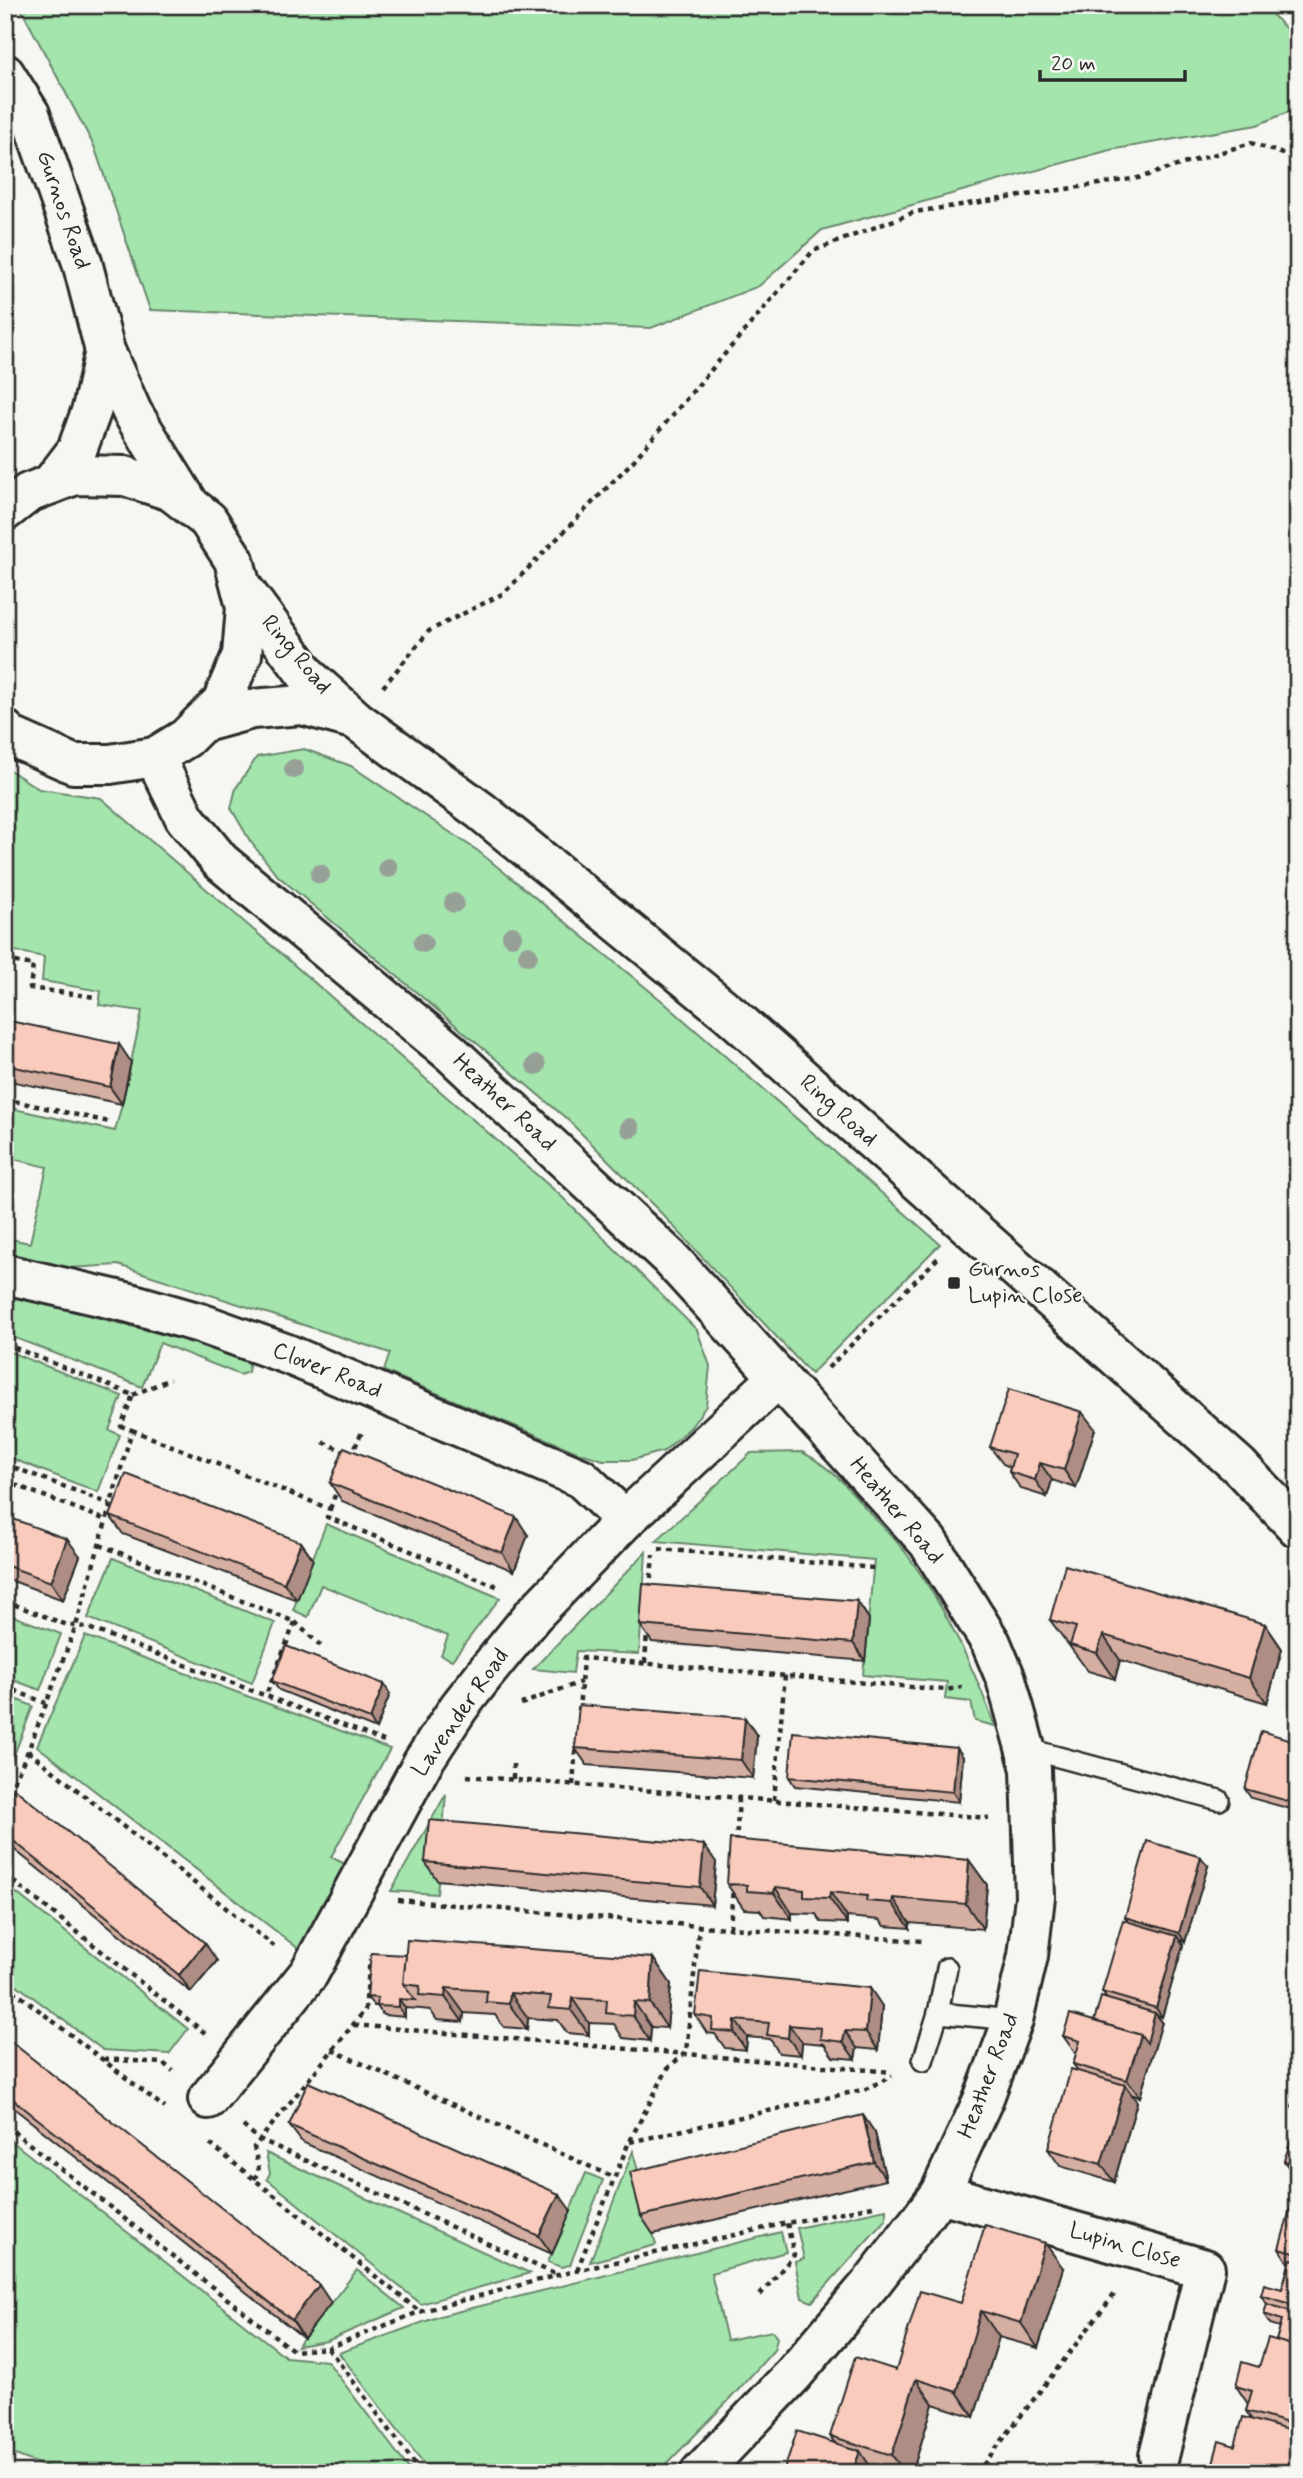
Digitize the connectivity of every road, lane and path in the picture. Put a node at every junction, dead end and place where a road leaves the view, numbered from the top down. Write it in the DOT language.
graph roads {
  1 [pos="5,75"];
  2 [pos="1298,159"];
  3 [pos="105,351"];
  4 [pos="51,484"];
  5 [pos="190,506"];
  6 [pos="5,511"];
  7 [pos="241,586"];
  8 [pos="356,720"];
  9 [pos="201,723"];
  10 [pos="5,730"];
  11 [pos="155,757"];
  12 [pos="5,960"];
  13 [pos="95,997"];
  14 [pos="5,1099"];
  15 [pos="109,1122"];
  16 [pos="969,1227"];
  17 [pos="5,1274"];
  18 [pos="5,1344"];
  19 [pos="170,1379"];
  20 [pos="789,1388"];
  21 [pos="133,1395"];
  22 [pos="132,1430"];
  23 [pos="323,1442"];
  24 [pos="352,1455"];
  25 [pos="5,1464"];
  26 [pos="5,1481"];
  27 [pos="338,1486"];
  28 [pos="110,1504"];
  29 [pos="330,1509"];
  30 [pos="107,1520"];
  31 [pos="625,1520"];
  32 [pos="1298,1528"];
  33 [pos="100,1545"];
  34 [pos="873,1568"];
  35 [pos="649,1599"];
  36 [pos="5,1601"];
  37 [pos="533,1615"];
  38 [pos="295,1622"];
  39 [pos="648,1625"];
  40 [pos="76,1626"];
  41 [pos="321,1646"];
  42 [pos="645,1662"];
  43 [pos="785,1675"];
  44 [pos="581,1682"];
  45 [pos="5,1687"];
  46 [pos="946,1690"];
  47 [pos="266,1695"];
  48 [pos="46,1703"];
  49 [pos="517,1706"];
  50 [pos="578,1721"];
  51 [pos="577,1733"];
  52 [pos="1026,1748"];
  53 [pos="28,1751"];
  54 [pos="513,1761"];
  55 [pos="423,1762"];
  56 [pos="513,1779"];
  57 [pos="573,1785"];
  58 [pos="739,1798"];
  59 [pos="774,1800"];
  60 [pos="1219,1800"];
  61 [pos="5,1801"];
  62 [pos="1032,1818"];
  63 [pos="736,1850"];
  64 [pos="5,1875"];
  65 [pos="734,1876"];
  66 [pos="393,1899"];
  67 [pos="699,1926"];
  68 [pos="730,1928"];
  69 [pos="935,1942"];
  70 [pos="278,1950"];
  71 [pos="367,1950"];
  72 [pos="947,1968"];
  73 [pos="5,1984"];
  74 [pos="938,2013"];
  75 [pos="1013,2020"];
  76 [pos="193,2023"];
  77 [pos="354,2025"];
  78 [pos="332,2050"];
  79 [pos="686,2052"];
  80 [pos="104,2059"];
  81 [pos="923,2061"];
  82 [pos="163,2063"];
  83 [pos="208,2099"];
  84 [pos="168,2110"];
  85 [pos="5,2126"];
  86 [pos="200,2136"];
  87 [pos="259,2139"];
  88 [pos="629,2142"];
  89 [pos="613,2177"];
  90 [pos="254,2179"];
  91 [pos="930,2206"];
  92 [pos="787,2223"];
  93 [pos="1148,2252"];
  94 [pos="576,2271"];
  95 [pos="558,2275"];
  96 [pos="760,2295"];
  97 [pos="419,2312"];
  98 [pos="328,2348"];
  99 [pos="1159,2456"];
  100 [pos="422,2473"];
  101 [pos="699,2473"];
  102 [pos="976,2473"];
  1 -- 3 [label="street, Gurnos Road"];
  2 -- 8 [label="path"];
  3 -- 4 [label="street, Gurnos Road"];
  3 -- 5 [label="street, Gurnos Road"];
  4 -- 5 [label="street, Gurnos Road"];
  4 -- 6 [label="street, Gurnos Road"];
  5 -- 7 [label="street, Gurnos Road"];
  7 -- 8 [label="street, Ring Road"];
  7 -- 9 [label="street, Gurnos Road"];
  8 -- 9 [label="street, Ring Road"];
  8 -- 16 [label="street, Ring Road"];
  9 -- 11 [label="street, Gurnos Road"];
  10 -- 11 [label="street, Gurnos Road"];
  11 -- 20 [label="street, Heather Road"];
  12 -- 13 [label="path"];
  14 -- 15 [label="path"];
  16 -- 20 [label="path"];
  16 -- 32 [label="street, Ring Road"];
  17 -- 31 [label="street, Clover Road"];
  18 -- 21 [label="path"];
  19 -- 21 [label="path"];
  20 -- 31 [label="street, Lavender Road"];
  20 -- 52 [label="street, Heather Road"];
  21 -- 22 [label="path"];
  22 -- 28 [label="path"];
  22 -- 29 [label="path"];
  23 -- 24 [label="path"];
  25 -- 28 [label="path"];
  26 -- 30 [label="path"];
  27 -- 29 [label="path"];
  28 -- 30 [label="path"];
  29 -- 37 [label="path"];
  30 -- 33 [label="path"];
  31 -- 37 [label="street, Lavender Road"];
  33 -- 38 [label="path"];
  33 -- 40 [label="path"];
  34 -- 35 [label="path"];
  36 -- 40 [label="path"];
  37 -- 55 [label="street, Lavender Road"];
  38 -- 41 [label="path"];
  38 -- 47 [label="path"];
  39 -- 42 [label="path"];
  40 -- 47 [label="path"];
  40 -- 48 [label="path"];
  42 -- 43 [label="path"];
  42 -- 44 [label="path"];
  43 -- 46 [label="path"];
  43 -- 59 [label="path"];
  44 -- 49 [label="path"];
  44 -- 50 [label="path"];
  45 -- 48 [label="path"];
  47 -- 55 [label="path"];
  48 -- 53 [label="path"];
  51 -- 57 [label="path"];
  52 -- 60 [label="lane"];
  52 -- 62 [label="street, Heather Road"];
  53 -- 61 [label="path"];
  53 -- 70 [label="path"];
  54 -- 56 [label="path"];
  55 -- 56 [label="path"];
  55 -- 83 [label="street, Lavender Road"];
  56 -- 57 [label="path"];
  57 -- 58 [label="path"];
  58 -- 59 [label="path"];
  58 -- 63 [label="path"];
  59 -- 62 [label="path"];
  62 -- 75 [label="street, Heather Road"];
  64 -- 76 [label="path"];
  65 -- 68 [label="path"];
  66 -- 67 [label="path"];
  67 -- 68 [label="path"];
  67 -- 79 [label="path"];
  68 -- 69 [label="path"];
  71 -- 77 [label="path"];
  72 -- 74 [label="lane"];
  73 -- 80 [label="path"];
  74 -- 75 [label="lane"];
  74 -- 81 [label="lane"];
  75 -- 91 [label="street, Heather Road"];
  77 -- 78 [label="path"];
  77 -- 79 [label="path"];
  78 -- 87 [label="path"];
  78 -- 89 [label="path"];
  79 -- 88 [label="path"];
  79 -- 88 [label="path"];
  80 -- 82 [label="path"];
  80 -- 84 [label="path"];
  85 -- 98 [label="path"];
  86 -- 90 [label="path"];
  87 -- 90 [label="path"];
  87 -- 95 [label="path"];
  88 -- 89 [label="path"];
  89 -- 94 [label="path"];
  90 -- 97 [label="path"];
  91 -- 92 [label="path"];
  91 -- 93 [label="street, Lupin Close"];
  91 -- 101 [label="street, Heather Road"];
  92 -- 94 [label="path"];
  92 -- 96 [label="path"];
  93 -- 99 [label="street, Lupin Close"];
  93 -- 102 [label="path"];
  94 -- 95 [label="path"];
  95 -- 97 [label="path"];
  97 -- 98 [label="path"];
  98 -- 100 [label="path"];
}
